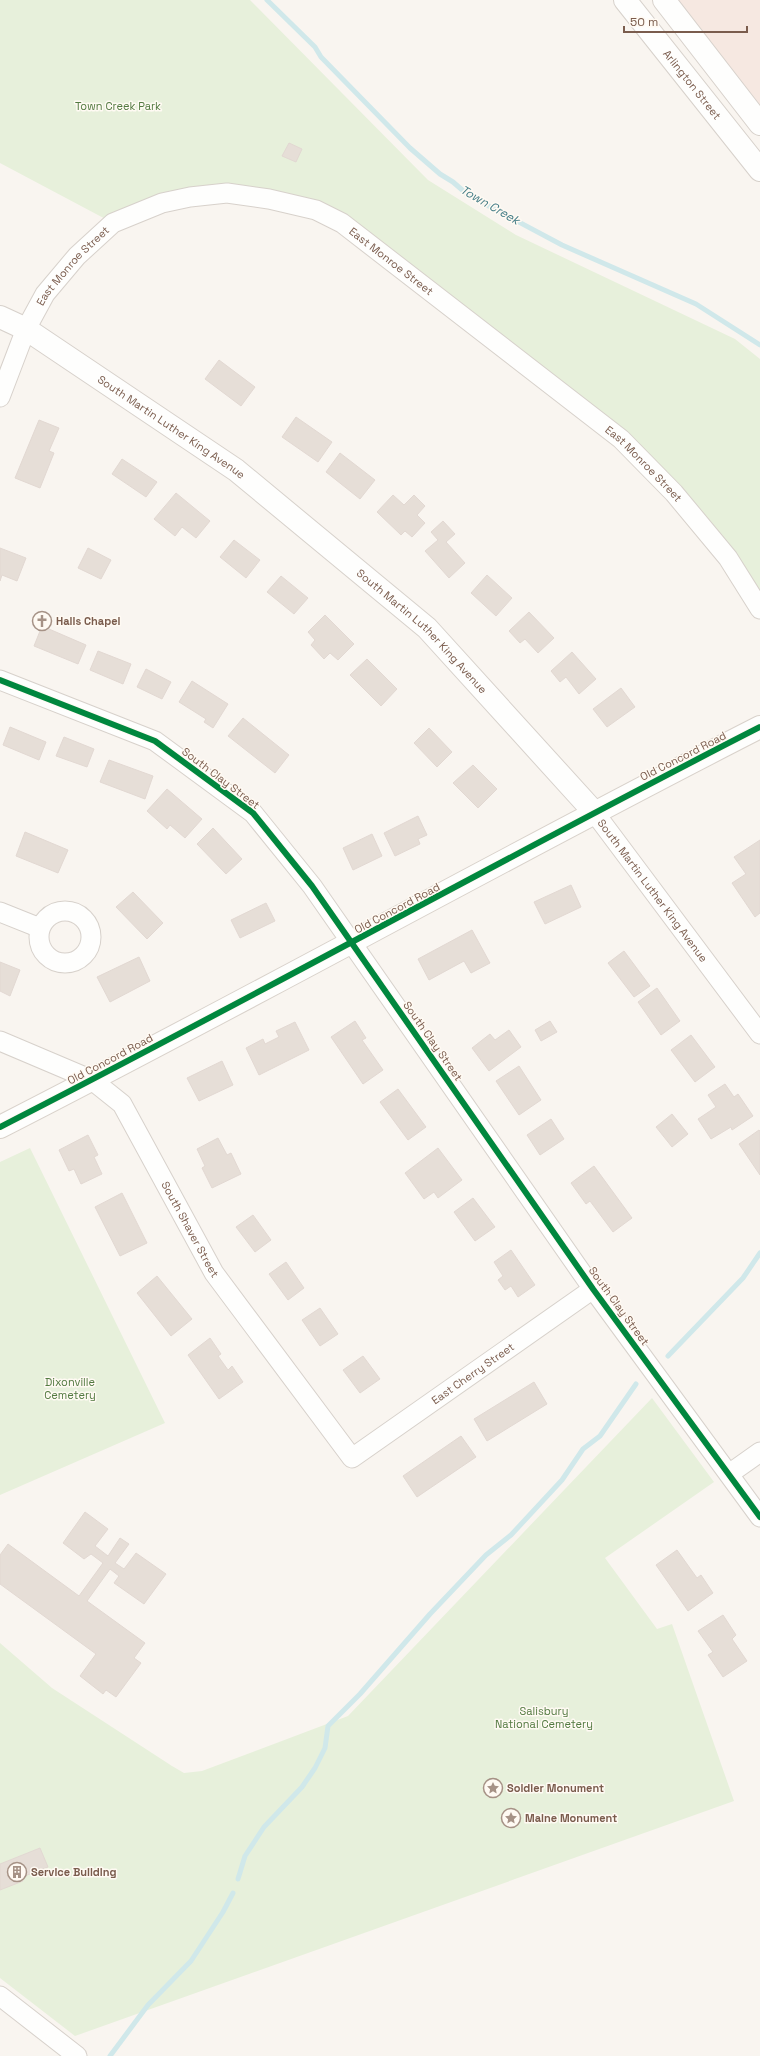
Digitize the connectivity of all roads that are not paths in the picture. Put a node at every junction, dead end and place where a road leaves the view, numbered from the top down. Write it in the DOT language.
graph roads {
  1 [pos="625,0"];
  2 [pos="664,0"];
  3 [pos="760,124"];
  4 [pos="760,170"];
  5 [pos="0,317"];
  6 [pos="26,329"];
  7 [pos="0,397"];
  8 [pos="760,609"];
  9 [pos="0,680"];
  10 [pos="760,727"];
  11 [pos="594,812"];
  12 [pos="0,912"];
  13 [pos="40,928"];
  14 [pos="353,943"];
  15 [pos="760,1034"];
  16 [pos="0,1041"];
  17 [pos="92,1080"];
  18 [pos="0,1127"];
  19 [pos="593,1289"];
  20 [pos="760,1452"];
  21 [pos="352,1458"];
  22 [pos="729,1474"];
  23 [pos="760,1517"];
  24 [pos="0,1996"];
  25 [pos="77,2056"];
  1 -- 4 [label="street, Arlington Street"];
  2 -- 3 [label="street"];
  5 -- 6 [label="street, South Martin Luther King Avenue"];
  6 -- 7 [label="street, East Monroe Street"];
  6 -- 8 [label="street, East Monroe Street"];
  6 -- 11 [label="street, South Martin Luther King Avenue"];
  9 -- 14 [label="street, South Clay Street"];
  10 -- 11 [label="street, Old Concord Road"];
  11 -- 14 [label="street, Old Concord Road"];
  11 -- 15 [label="street, South Martin Luther King Avenue"];
  12 -- 13 [label="street"];
  14 -- 17 [label="street, Old Concord Road"];
  14 -- 19 [label="street, South Clay Street"];
  16 -- 17 [label="street, South Shaver Street"];
  17 -- 18 [label="street, Old Concord Road"];
  17 -- 21 [label="street, South Shaver Street"];
  19 -- 21 [label="street, East Cherry Street"];
  19 -- 22 [label="street, South Clay Street"];
  20 -- 22 [label="street"];
  22 -- 23 [label="street, South Clay Street"];
  24 -- 25 [label="street"];
}
